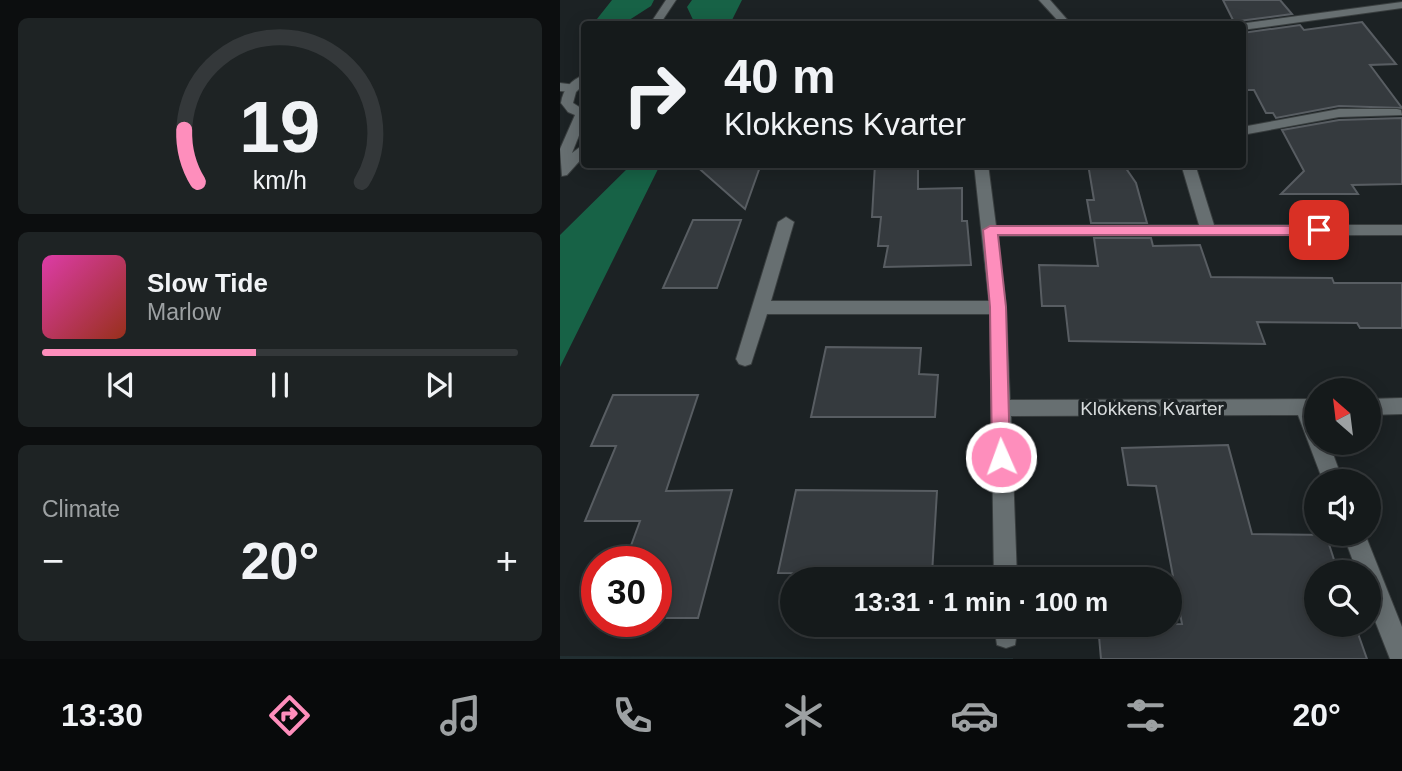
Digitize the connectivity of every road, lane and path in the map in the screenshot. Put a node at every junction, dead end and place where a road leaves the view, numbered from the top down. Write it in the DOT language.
graph roads {
  1 [pos="671,0"];
  2 [pos="1044,0"];
  3 [pos="1402,5"];
  4 [pos="657,21"];
  5 [pos="1063,21"];
  6 [pos="1246,26"];
  7 [pos="566,87"];
  8 [pos="581,113"];
  9 [pos="1397,113"];
  10 [pos="581,118"];
  11 [pos="1246,130"];
  12 [pos="581,151"];
  13 [pos="560,165"];
  14 [pos="982,168"];
  15 [pos="1189,168"];
  16 [pos="560,175"];
  17 [pos="786,222"];
  18 [pos="990,230"];
  19 [pos="1402,230"];
  20 [pos="1208,231"];
  21 [pos="998,307"];
  22 [pos="760,308"];
  23 [pos="745,359"];
  24 [pos="1402,406"];
  25 [pos="1304,407"];
  26 [pos="1381,407"];
  27 [pos="1000,408"];
  28 [pos="1359,546"];
  29 [pos="1005,567"];
  30 [pos="1402,659"];
  1 -- 4 [label="street"];
  2 -- 5 [label="street"];
  3 -- 6 [label="street"];
  7 -- 8 [label="street"];
  9 -- 11 [label="street"];
  10 -- 13 [label="street"];
  12 -- 16 [label="street"];
  14 -- 18 [label="street"];
  15 -- 20 [label="street"];
  17 -- 22 [label="street"];
  18 -- 20 [label="street"];
  18 -- 21 [label="street"];
  19 -- 20 [label="street"];
  21 -- 22 [label="street"];
  21 -- 27 [label="street"];
  22 -- 23 [label="street"];
  24 -- 26 [label="street"];
  25 -- 27 [label="street, Klokkens Kvarter"];
  27 -- 29 [label="street"];
  28 -- 30 [label="street"];
}
